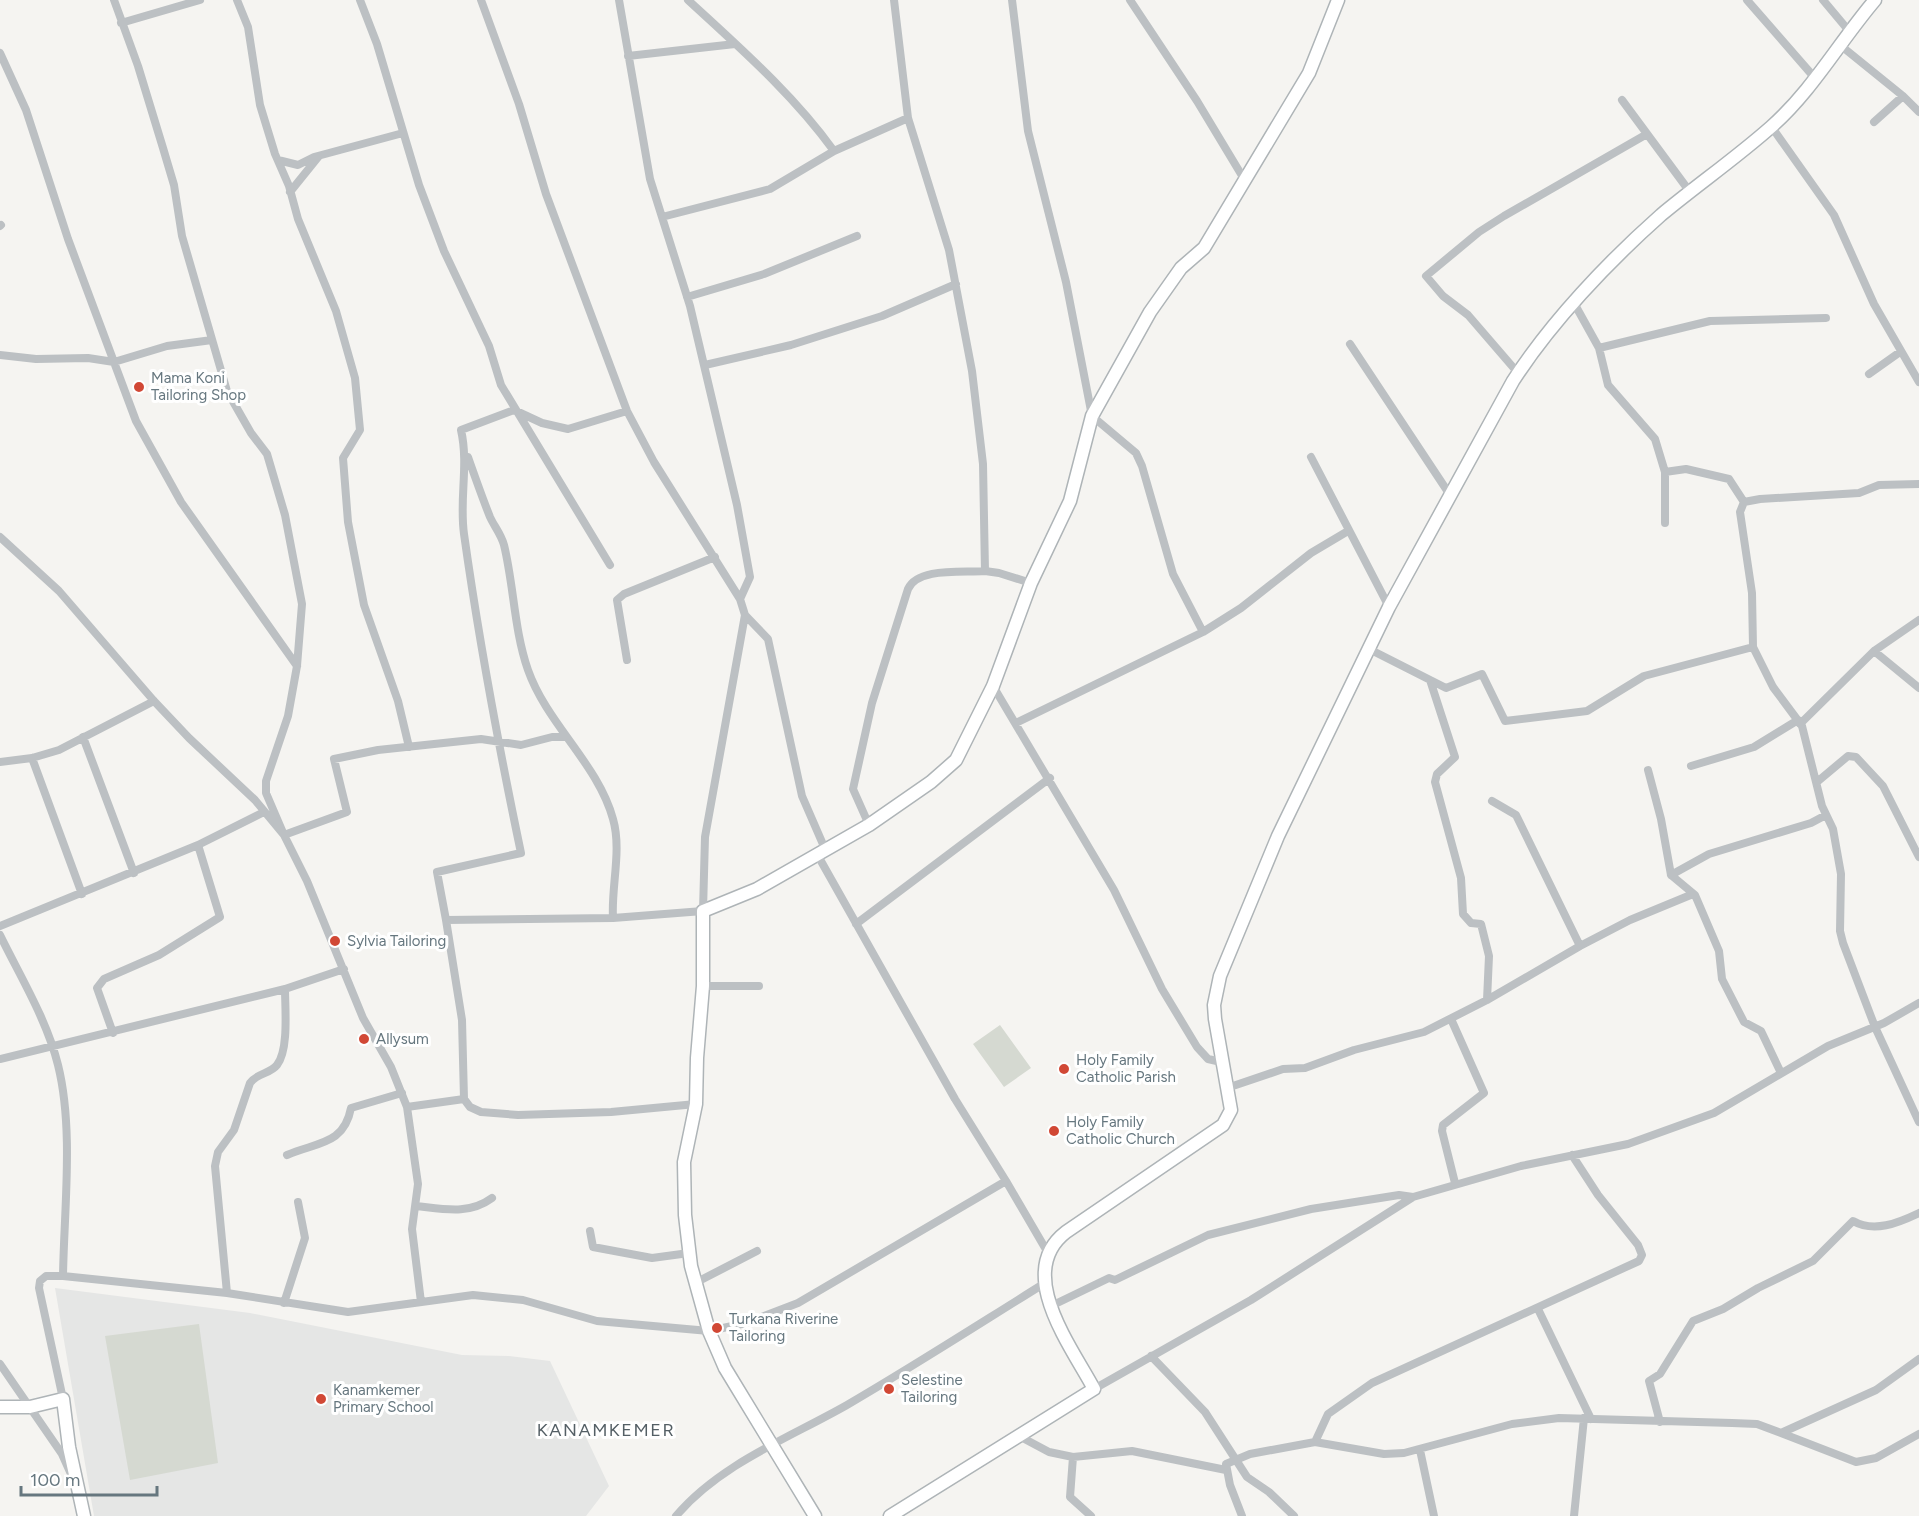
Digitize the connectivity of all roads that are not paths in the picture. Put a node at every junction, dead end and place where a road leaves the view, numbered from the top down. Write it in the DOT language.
graph roads {
  1 [pos="114,0"];
  2 [pos="200,0"];
  3 [pos="237,0"];
  4 [pos="360,0"];
  5 [pos="481,0"];
  6 [pos="619,0"];
  7 [pos="688,0"];
  8 [pos="894,0"];
  9 [pos="1012,0"];
  10 [pos="1130,0"];
  11 [pos="1338,0"];
  12 [pos="1747,0"];
  13 [pos="1823,0"];
  14 [pos="1875,0"];
  15 [pos="121,23"];
  16 [pos="1849,31"];
  17 [pos="735,44"];
  18 [pos="1840,45"];
  19 [pos="0,53"];
  20 [pos="628,56"];
  21 [pos="1814,77"];
  22 [pos="1903,96"];
  23 [pos="1622,100"];
  24 [pos="1919,112"];
  25 [pos="908,118"];
  26 [pos="1874,122"];
  27 [pos="1771,126"];
  28 [pos="403,133"];
  29 [pos="1647,134"];
  30 [pos="834,151"];
  31 [pos="319,156"];
  32 [pos="278,160"];
  33 [pos="1244,178"];
  34 [pos="290,192"];
  35 [pos="1690,192"];
  36 [pos="662,218"];
  37 [pos="857,236"];
  38 [pos="956,284"];
  39 [pos="687,297"];
  40 [pos="1574,303"];
  41 [pos="1826,318"];
  42 [pos="212,340"];
  43 [pos="1350,344"];
  44 [pos="1599,348"];
  45 [pos="1900,352"];
  46 [pos="0,355"];
  47 [pos="114,362"];
  48 [pos="705,365"];
  49 [pos="1518,373"];
  50 [pos="1869,374"];
  51 [pos="1919,382"];
  52 [pos="514,410"];
  53 [pos="627,411"];
  54 [pos="1092,416"];
  55 [pos="466,454"];
  56 [pos="1311,457"];
  57 [pos="1665,471"];
  58 [pos="1919,484"];
  59 [pos="1450,495"];
  60 [pos="1744,502"];
  61 [pos="1665,522"];
  62 [pos="1348,531"];
  63 [pos="0,537"];
  64 [pos="715,556"];
  65 [pos="610,565"];
  66 [pos="985,571"];
  67 [pos="1031,583"];
  68 [pos="740,599"];
  69 [pos="1389,607"];
  70 [pos="745,615"];
  71 [pos="1919,620"];
  72 [pos="1203,632"];
  73 [pos="1753,647"];
  74 [pos="1369,649"];
  75 [pos="1874,651"];
  76 [pos="627,660"];
  77 [pos="297,666"];
  78 [pos="1430,680"];
  79 [pos="993,686"];
  80 [pos="1919,688"];
  81 [pos="154,701"];
  82 [pos="1799,722"];
  83 [pos="1016,723"];
  84 [pos="82,737"];
  85 [pos="566,737"];
  86 [pos="498,741"];
  87 [pos="409,747"];
  88 [pos="32,758"];
  89 [pos="0,762"];
  90 [pos="1690,766"];
  91 [pos="1648,770"];
  92 [pos="1050,778"];
  93 [pos="1817,782"];
  94 [pos="1492,801"];
  95 [pos="264,812"];
  96 [pos="1826,815"];
  97 [pos="869,825"];
  98 [pos="284,835"];
  99 [pos="198,845"];
  100 [pos="821,852"];
  101 [pos="1919,857"];
  102 [pos="134,873"];
  103 [pos="1671,874"];
  104 [pos="82,894"];
  105 [pos="1693,894"];
  106 [pos="702,911"];
  107 [pos="613,918"];
  108 [pos="446,920"];
  109 [pos="856,924"];
  110 [pos="0,926"];
  111 [pos="0,935"];
  112 [pos="1580,946"];
  113 [pos="344,969"];
  114 [pos="703,986"];
  115 [pos="759,986"];
  116 [pos="285,989"];
  117 [pos="1487,1000"];
  118 [pos="1919,1003"];
  119 [pos="1451,1018"];
  120 [pos="1875,1027"];
  121 [pos="113,1033"];
  122 [pos="53,1047"];
  123 [pos="0,1059"];
  124 [pos="1221,1062"];
  125 [pos="1781,1073"];
  126 [pos="1227,1088"];
  127 [pos="402,1093"];
  128 [pos="464,1099"];
  129 [pos="696,1104"];
  130 [pos="406,1107"];
  131 [pos="1919,1122"];
  132 [pos="287,1155"];
  133 [pos="1572,1155"];
  134 [pos="1006,1181"];
  135 [pos="1455,1183"];
  136 [pos="1413,1197"];
  137 [pos="492,1198"];
  138 [pos="298,1203"];
  139 [pos="416,1206"];
  140 [pos="1919,1213"];
  141 [pos="590,1231"];
  142 [pos="757,1251"];
  143 [pos="689,1253"];
  144 [pos="1048,1253"];
  145 [pos="63,1276"];
  146 [pos="695,1283"];
  147 [pos="1045,1283"];
  148 [pos="227,1293"];
  149 [pos="422,1302"];
  150 [pos="284,1303"];
  151 [pos="1051,1306"];
  152 [pos="1538,1309"];
  153 [pos="709,1331"];
  154 [pos="1150,1356"];
  155 [pos="1919,1359"];
  156 [pos="0,1364"];
  157 [pos="1094,1389"];
  158 [pos="63,1400"];
  159 [pos="0,1407"];
  160 [pos="30,1407"];
  161 [pos="1587,1418"];
  162 [pos="1660,1422"];
  163 [pos="1781,1433"];
  164 [pos="1919,1434"];
  165 [pos="1019,1436"];
  166 [pos="1315,1442"];
  167 [pos="770,1446"];
  168 [pos="1420,1450"];
  169 [pos="1073,1456"];
  170 [pos="1236,1458"];
  171 [pos="1226,1470"];
  172 [pos="75,1483"];
  173 [pos="84,1516"];
  174 [pos="676,1516"];
  175 [pos="815,1516"];
  176 [pos="890,1516"];
  177 [pos="1091,1516"];
  178 [pos="1242,1516"];
  179 [pos="1294,1516"];
  180 [pos="1434,1516"];
  181 [pos="1574,1516"];
  1 -- 15 [label="street"];
  2 -- 15 [label="street"];
  3 -- 32 [label="street"];
  4 -- 28 [label="street"];
  5 -- 53 [label="street"];
  6 -- 20 [label="street"];
  7 -- 17 [label="street"];
  8 -- 25 [label="street"];
  9 -- 54 [label="street"];
  10 -- 33 [label="street"];
  11 -- 33 [label="street"];
  12 -- 21 [label="street"];
  13 -- 16 [label="street"];
  14 -- 16 [label="street"];
  15 -- 42 [label="street"];
  16 -- 18 [label="street"];
  17 -- 20 [label="street"];
  17 -- 30 [label="street"];
  18 -- 21 [label="street"];
  18 -- 22 [label="street"];
  19 -- 47 [label="street"];
  20 -- 36 [label="street"];
  21 -- 27 [label="street"];
  22 -- 24 [label="street"];
  22 -- 26 [label="street"];
  23 -- 29 [label="street"];
  25 -- 30 [label="street"];
  25 -- 38 [label="street"];
  27 -- 35 [label="street"];
  27 -- 45 [label="street"];
  28 -- 31 [label="street"];
  28 -- 52 [label="street"];
  29 -- 35 [label="street"];
  29 -- 49 [label="street"];
  30 -- 36 [label="street"];
  31 -- 32 [label="street"];
  31 -- 34 [label="street"];
  32 -- 34 [label="street"];
  33 -- 54 [label="street"];
  34 -- 87 [label="street"];
  35 -- 40 [label="street"];
  36 -- 39 [label="street"];
  37 -- 39 [label="street"];
  38 -- 48 [label="street"];
  38 -- 66 [label="street"];
  39 -- 48 [label="street"];
  40 -- 44 [label="street"];
  40 -- 49 [label="street"];
  41 -- 44 [label="street"];
  42 -- 47 [label="street"];
  42 -- 77 [label="street"];
  43 -- 59 [label="street"];
  44 -- 57 [label="street"];
  45 -- 50 [label="street"];
  45 -- 51 [label="street"];
  46 -- 47 [label="street"];
  47 -- 77 [label="street"];
  48 -- 68 [label="street"];
  49 -- 59 [label="street"];
  52 -- 53 [label="street"];
  52 -- 55 [label="street"];
  52 -- 65 [label="street"];
  53 -- 64 [label="street"];
  54 -- 67 [label="street"];
  54 -- 72 [label="street"];
  55 -- 85 [label="street"];
  55 -- 86 [label="street"];
  56 -- 62 [label="street"];
  57 -- 60 [label="street"];
  57 -- 61 [label="street"];
  58 -- 60 [label="street"];
  59 -- 69 [label="street"];
  60 -- 73 [label="street"];
  62 -- 69 [label="street"];
  62 -- 72 [label="street"];
  63 -- 81 [label="street"];
  64 -- 68 [label="street"];
  64 -- 76 [label="street"];
  66 -- 67 [label="street"];
  66 -- 97 [label="street"];
  67 -- 79 [label="street"];
  68 -- 70 [label="street"];
  69 -- 74 [label="street"];
  70 -- 100 [label="street"];
  70 -- 106 [label="street"];
  71 -- 75 [label="street"];
  72 -- 83 [label="street"];
  73 -- 78 [label="street"];
  73 -- 82 [label="street"];
  74 -- 78 [label="street"];
  74 -- 124 [label="street"];
  75 -- 80 [label="street"];
  75 -- 82 [label="street"];
  77 -- 98 [label="street"];
  78 -- 117 [label="street"];
  79 -- 83 [label="street"];
  79 -- 97 [label="street"];
  81 -- 84 [label="street"];
  81 -- 95 [label="street"];
  82 -- 90 [label="street"];
  82 -- 93 [label="street"];
  83 -- 92 [label="street"];
  84 -- 88 [label="street"];
  84 -- 102 [label="street"];
  85 -- 86 [label="street"];
  85 -- 107 [label="street"];
  86 -- 87 [label="street"];
  86 -- 108 [label="street"];
  87 -- 98 [label="street"];
  88 -- 89 [label="street"];
  88 -- 104 [label="street"];
  91 -- 103 [label="street"];
  92 -- 109 [label="street"];
  92 -- 124 [label="street"];
  93 -- 96 [label="street"];
  93 -- 101 [label="street"];
  94 -- 112 [label="street"];
  95 -- 98 [label="street"];
  95 -- 99 [label="street"];
  96 -- 103 [label="street"];
  96 -- 120 [label="street"];
  97 -- 100 [label="street"];
  98 -- 113 [label="street"];
  99 -- 102 [label="street"];
  99 -- 121 [label="street"];
  100 -- 106 [label="street"];
  100 -- 109 [label="street"];
  102 -- 104 [label="street"];
  103 -- 105 [label="street"];
  104 -- 110 [label="street"];
  105 -- 112 [label="street"];
  105 -- 125 [label="street"];
  106 -- 107 [label="street"];
  106 -- 114 [label="street"];
  107 -- 108 [label="street"];
  108 -- 128 [label="street"];
  109 -- 134 [label="street"];
  111 -- 122 [label="street"];
  112 -- 117 [label="street"];
  113 -- 116 [label="street"];
  113 -- 127 [label="street"];
  114 -- 115 [label="street"];
  114 -- 129 [label="street"];
  116 -- 121 [label="street"];
  116 -- 148 [label="street"];
  117 -- 119 [label="street"];
  118 -- 120 [label="street"];
  119 -- 126 [label="street"];
  119 -- 135 [label="street"];
  120 -- 125 [label="street"];
  120 -- 131 [label="street"];
  121 -- 122 [label="street"];
  122 -- 123 [label="street"];
  122 -- 145 [label="street"];
  124 -- 126 [label="street"];
  125 -- 133 [label="street"];
  126 -- 144 [label="street"];
  127 -- 130 [label="street"];
  127 -- 132 [label="street"];
  128 -- 129 [label="street"];
  128 -- 130 [label="street"];
  129 -- 143 [label="street"];
  130 -- 139 [label="street"];
  133 -- 135 [label="street"];
  133 -- 152 [label="street"];
  134 -- 144 [label="street"];
  134 -- 153 [label="street"];
  135 -- 136 [label="street"];
  136 -- 151 [label="street"];
  136 -- 154 [label="street"];
  137 -- 139 [label="street"];
  138 -- 150 [label="street"];
  139 -- 149 [label="street"];
  140 -- 162 [label="street"];
  141 -- 143 [label="street"];
  142 -- 146 [label="street"];
  143 -- 146 [label="street"];
  144 -- 147 [label="street"];
  145 -- 148 [label="street"];
  145 -- 158 [label="street"];
  146 -- 153 [label="street"];
  147 -- 151 [label="street"];
  147 -- 167 [label="street"];
  148 -- 150 [label="street"];
  149 -- 150 [label="street"];
  149 -- 153 [label="street"];
  151 -- 157 [label="street"];
  152 -- 161 [label="street"];
  152 -- 166 [label="street"];
  153 -- 167 [label="street"];
  154 -- 157 [label="street"];
  154 -- 170 [label="street"];
  155 -- 163 [label="street"];
  156 -- 160 [label="street"];
  157 -- 165 [label="street"];
  158 -- 160 [label="street"];
  158 -- 172 [label="street"];
  159 -- 160 [label="street"];
  160 -- 172 [label="street"];
  161 -- 162 [label="street"];
  161 -- 168 [label="street"];
  161 -- 181 [label="street"];
  162 -- 163 [label="street"];
  163 -- 164 [label="street"];
  165 -- 169 [label="street"];
  165 -- 176 [label="street"];
  166 -- 168 [label="street"];
  166 -- 170 [label="street"];
  167 -- 174 [label="street"];
  167 -- 175 [label="street"];
  168 -- 180 [label="street"];
  169 -- 171 [label="street"];
  169 -- 177 [label="street"];
  170 -- 171 [label="street"];
  170 -- 179 [label="street"];
  171 -- 178 [label="street"];
  172 -- 173 [label="street"];
}
